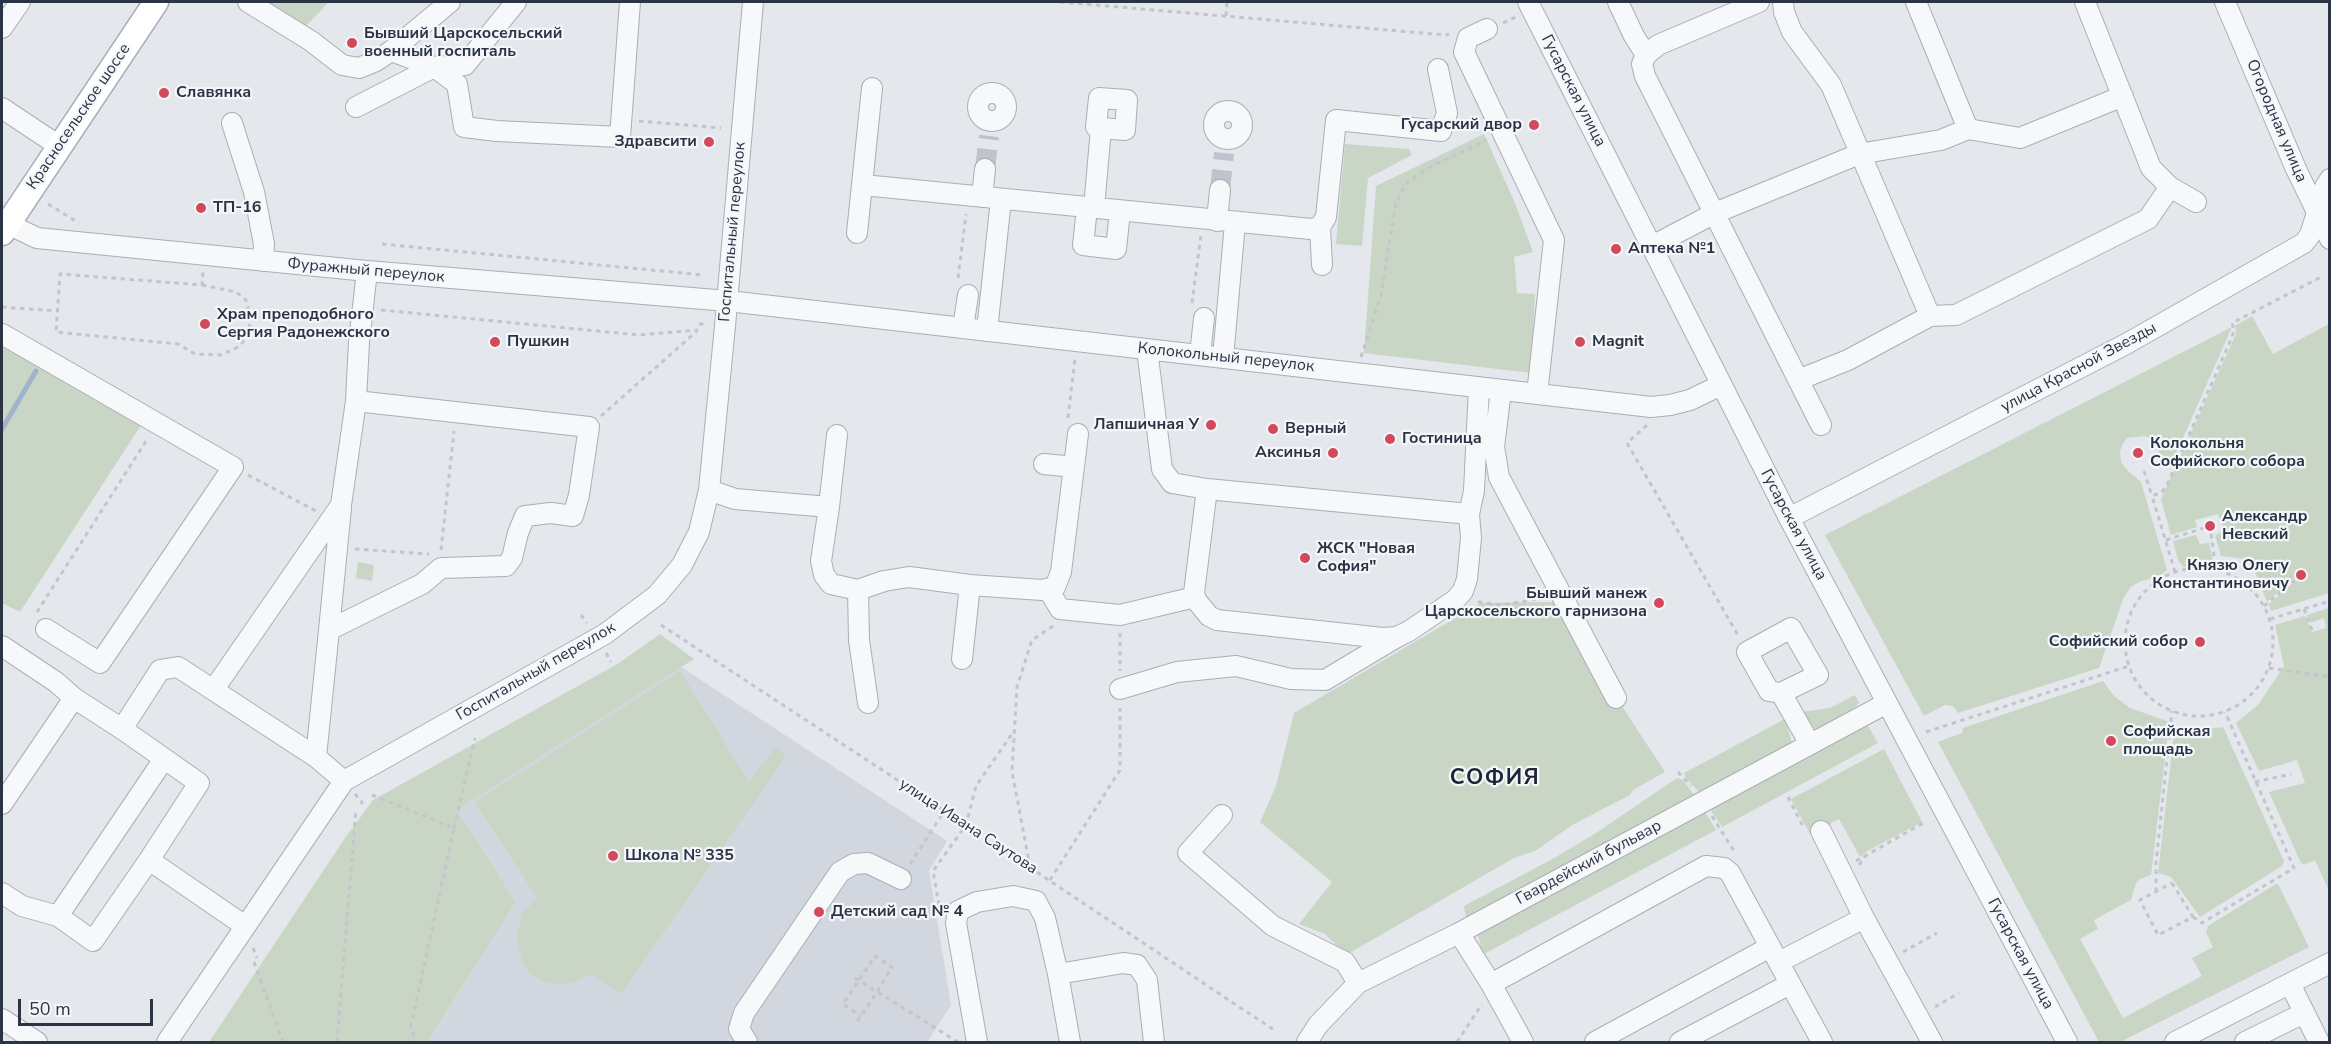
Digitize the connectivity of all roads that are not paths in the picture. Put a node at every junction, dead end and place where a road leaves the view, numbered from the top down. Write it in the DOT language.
graph roads {
  1 [pos="20,2"];
  2 [pos="156,2"];
  3 [pos="248,2"];
  4 [pos="450,2"];
  5 [pos="516,2"];
  6 [pos="630,2"];
  7 [pos="753,2"];
  8 [pos="1528,2"];
  9 [pos="1617,2"];
  10 [pos="1759,2"];
  11 [pos="1783,2"];
  12 [pos="1916,2"];
  13 [pos="2085,2"];
  14 [pos="2225,2"];
  15 [pos="2,28"];
  16 [pos="1487,29"];
  17 [pos="391,51"];
  18 [pos="1646,55"];
  19 [pos="434,67"];
  20 [pos="1438,69"];
  21 [pos="872,88"];
  22 [pos="2123,96"];
  23 [pos="356,106"];
  24 [pos="2,108"];
  25 [pos="232,123"];
  26 [pos="1101,128"];
  27 [pos="1968,129"];
  28 [pos="59,146"];
  29 [pos="1859,154"];
  30 [pos="985,169"];
  31 [pos="2330,179"];
  32 [pos="862,185"];
  33 [pos="2170,187"];
  34 [pos="1220,190"];
  35 [pos="984,197"];
  36 [pos="2196,202"];
  37 [pos="1090,208"];
  38 [pos="1120,211"];
  39 [pos="1715,213"];
  40 [pos="2316,214"];
  41 [pos="1218,221"];
  42 [pos="1320,226"];
  43 [pos="5,228"];
  44 [pos="857,232"];
  45 [pos="2330,239"];
  46 [pos="1652,246"];
  47 [pos="263,261"];
  48 [pos="1322,265"];
  49 [pos="367,272"];
  50 [pos="963,289"];
  51 [pos="728,301"];
  52 [pos="1198,311"];
  53 [pos="1930,316"];
  54 [pos="963,328"];
  55 [pos="987,331"];
  56 [pos="2,334"];
  57 [pos="1147,349"];
  58 [pos="1200,355"];
  59 [pos="1223,357"];
  60 [pos="1798,380"];
  61 [pos="1721,385"];
  62 [pos="1479,387"];
  63 [pos="1502,390"];
  64 [pos="1537,394"];
  65 [pos="356,401"];
  66 [pos="1821,425"];
  67 [pos="1078,434"];
  68 [pos="837,435"];
  69 [pos="1044,464"];
  70 [pos="1074,467"];
  71 [pos="1207,489"];
  72 [pos="709,490"];
  73 [pos="829,507"];
  74 [pos="336,513"];
  75 [pos="1469,514"];
  76 [pos="1789,518"];
  77 [pos="970,585"];
  78 [pos="1048,589"];
  79 [pos="858,590"];
  80 [pos="1195,597"];
  81 [pos="41,621"];
  82 [pos="329,630"];
  83 [pos="1397,637"];
  84 [pos="2,646"];
  85 [pos="962,659"];
  86 [pos="214,689"];
  87 [pos="1120,689"];
  88 [pos="1781,693"];
  89 [pos="74,698"];
  90 [pos="1616,698"];
  91 [pos="868,703"];
  92 [pos="1887,703"];
  93 [pos="122,729"];
  94 [pos="1810,744"];
  95 [pos="316,758"];
  96 [pos="164,759"];
  97 [pos="344,781"];
  98 [pos="2,804"];
  99 [pos="1222,815"];
  100 [pos="1813,831"];
  101 [pos="149,860"];
  102 [pos="901,879"];
  103 [pos="2,892"];
  104 [pos="58,916"];
  105 [pos="1864,918"];
  106 [pos="245,926"];
  107 [pos="1459,933"];
  108 [pos="1774,955"];
  109 [pos="2330,963"];
  110 [pos="1058,974"];
  111 [pos="1358,983"];
  112 [pos="1790,984"];
  113 [pos="2290,984"];
  114 [pos="1492,986"];
  115 [pos="2304,1013"];
  116 [pos="2,1019"];
  117 [pos="32,1041"];
  118 [pos="1816,1041"];
  119 [pos="167,1042"];
  120 [pos="747,1042"];
  121 [pos="977,1042"];
  122 [pos="1070,1042"];
  123 [pos="1154,1042"];
  124 [pos="1307,1042"];
  125 [pos="1523,1042"];
  126 [pos="1595,1042"];
  127 [pos="1680,1042"];
  128 [pos="1932,1042"];
  129 [pos="2067,1042"];
  130 [pos="2175,1042"];
  131 [pos="2247,1042"];
  132 [pos="2319,1042"];
  1 -- 15 [label="street"];
  2 -- 28 [label="main road, Красносельское шоссе"];
  3 -- 17 [label="street"];
  4 -- 17 [label="street"];
  5 -- 19 [label="street"];
  6 -- 19 [label="street"];
  7 -- 51 [label="street, Госпитальный переулок"];
  8 -- 46 [label="street, Гусарская улица"];
  9 -- 18 [label="street"];
  10 -- 18 [label="street"];
  11 -- 29 [label="street"];
  12 -- 27 [label="street"];
  13 -- 22 [label="street"];
  14 -- 40 [label="street, Огородная улица"];
  16 -- 64 [label="street"];
  17 -- 19 [label="street"];
  18 -- 39 [label="street"];
  19 -- 23 [label="street"];
  20 -- 42 [label="street"];
  21 -- 32 [label="street"];
  22 -- 27 [label="street"];
  22 -- 33 [label="street"];
  24 -- 28 [label="street"];
  25 -- 47 [label="street"];
  26 -- 37 [label="street"];
  27 -- 29 [label="street"];
  28 -- 43 [label="main road, Красносельское шоссе"];
  29 -- 39 [label="street"];
  29 -- 53 [label="street"];
  30 -- 35 [label="street"];
  31 -- 40 [label="street, улица Красной Звезды"];
  32 -- 35 [label="street"];
  32 -- 44 [label="street"];
  33 -- 36 [label="street"];
  33 -- 53 [label="street"];
  34 -- 41 [label="street"];
  35 -- 37 [label="street"];
  35 -- 55 [label="street"];
  37 -- 38 [label="street"];
  37 -- 38 [label="street"];
  38 -- 41 [label="street"];
  39 -- 46 [label="street"];
  39 -- 60 [label="street"];
  40 -- 45 [label="street, Огородная улица"];
  40 -- 76 [label="street, улица Красной Звезды"];
  41 -- 42 [label="street"];
  41 -- 59 [label="street"];
  42 -- 48 [label="street"];
  43 -- 47 [label="street, Фуражный переулок"];
  46 -- 61 [label="street, Гусарская улица"];
  47 -- 49 [label="street, Фуражный переулок"];
  49 -- 51 [label="street, Фуражный переулок"];
  49 -- 65 [label="street"];
  50 -- 54 [label="street"];
  51 -- 54 [label="street, Колокольный переулок"];
  51 -- 72 [label="street, Госпитальный переулок"];
  52 -- 58 [label="street"];
  53 -- 60 [label="street"];
  54 -- 55 [label="street, Колокольный переулок"];
  55 -- 57 [label="street, Колокольный переулок"];
  56 -- 81 [label="street"];
  57 -- 58 [label="street, Колокольный переулок"];
  57 -- 71 [label="street"];
  58 -- 59 [label="street, Колокольный переулок"];
  59 -- 62 [label="street, Колокольный переулок"];
  60 -- 66 [label="street"];
  61 -- 64 [label="street, Колокольный переулок"];
  61 -- 76 [label="street, Гусарская улица"];
  62 -- 63 [label="street, Колокольный переулок"];
  62 -- 75 [label="street"];
  63 -- 64 [label="street, Колокольный переулок"];
  63 -- 90 [label="street"];
  65 -- 74 [label="street"];
  65 -- 82 [label="street"];
  67 -- 70 [label="street"];
  68 -- 73 [label="street"];
  69 -- 70 [label="street"];
  70 -- 78 [label="street"];
  71 -- 75 [label="street"];
  71 -- 80 [label="street"];
  72 -- 73 [label="street"];
  72 -- 97 [label="street, Госпитальный переулок"];
  73 -- 79 [label="street"];
  74 -- 82 [label="street"];
  74 -- 86 [label="street"];
  75 -- 83 [label="street"];
  76 -- 92 [label="street, Гусарская улица"];
  77 -- 78 [label="street"];
  77 -- 79 [label="street"];
  77 -- 85 [label="street"];
  78 -- 80 [label="street"];
  79 -- 91 [label="street"];
  80 -- 83 [label="street"];
  82 -- 95 [label="street"];
  83 -- 87 [label="street"];
  84 -- 89 [label="street"];
  86 -- 93 [label="street"];
  86 -- 95 [label="street"];
  88 -- 88 [label="street"];
  88 -- 94 [label="street"];
  89 -- 93 [label="street"];
  89 -- 98 [label="street"];
  92 -- 94 [label="street, Гвардейский бульвар"];
  92 -- 129 [label="street, Гусарская улица"];
  93 -- 96 [label="street"];
  94 -- 107 [label="street, Гвардейский бульвар"];
  95 -- 97 [label="street"];
  96 -- 101 [label="street"];
  96 -- 104 [label="street"];
  97 -- 106 [label="street, Госпитальный переулок"];
  99 -- 111 [label="street"];
  100 -- 105 [label="street"];
  101 -- 104 [label="street"];
  101 -- 106 [label="street"];
  102 -- 120 [label="street"];
  103 -- 104 [label="street"];
  105 -- 108 [label="street"];
  105 -- 128 [label="street"];
  106 -- 119 [label="street, Госпитальный переулок"];
  107 -- 111 [label="street, Гвардейский бульвар"];
  107 -- 114 [label="street"];
  108 -- 112 [label="street"];
  108 -- 114 [label="street"];
  108 -- 126 [label="street"];
  109 -- 113 [label="street"];
  110 -- 121 [label="street"];
  110 -- 122 [label="street"];
  110 -- 123 [label="street"];
  111 -- 124 [label="street, Гвардейский бульвар"];
  112 -- 118 [label="street"];
  112 -- 127 [label="street"];
  113 -- 115 [label="street"];
  113 -- 130 [label="street"];
  114 -- 125 [label="street"];
  115 -- 131 [label="street"];
  115 -- 132 [label="street"];
  116 -- 117 [label="street"];
}
